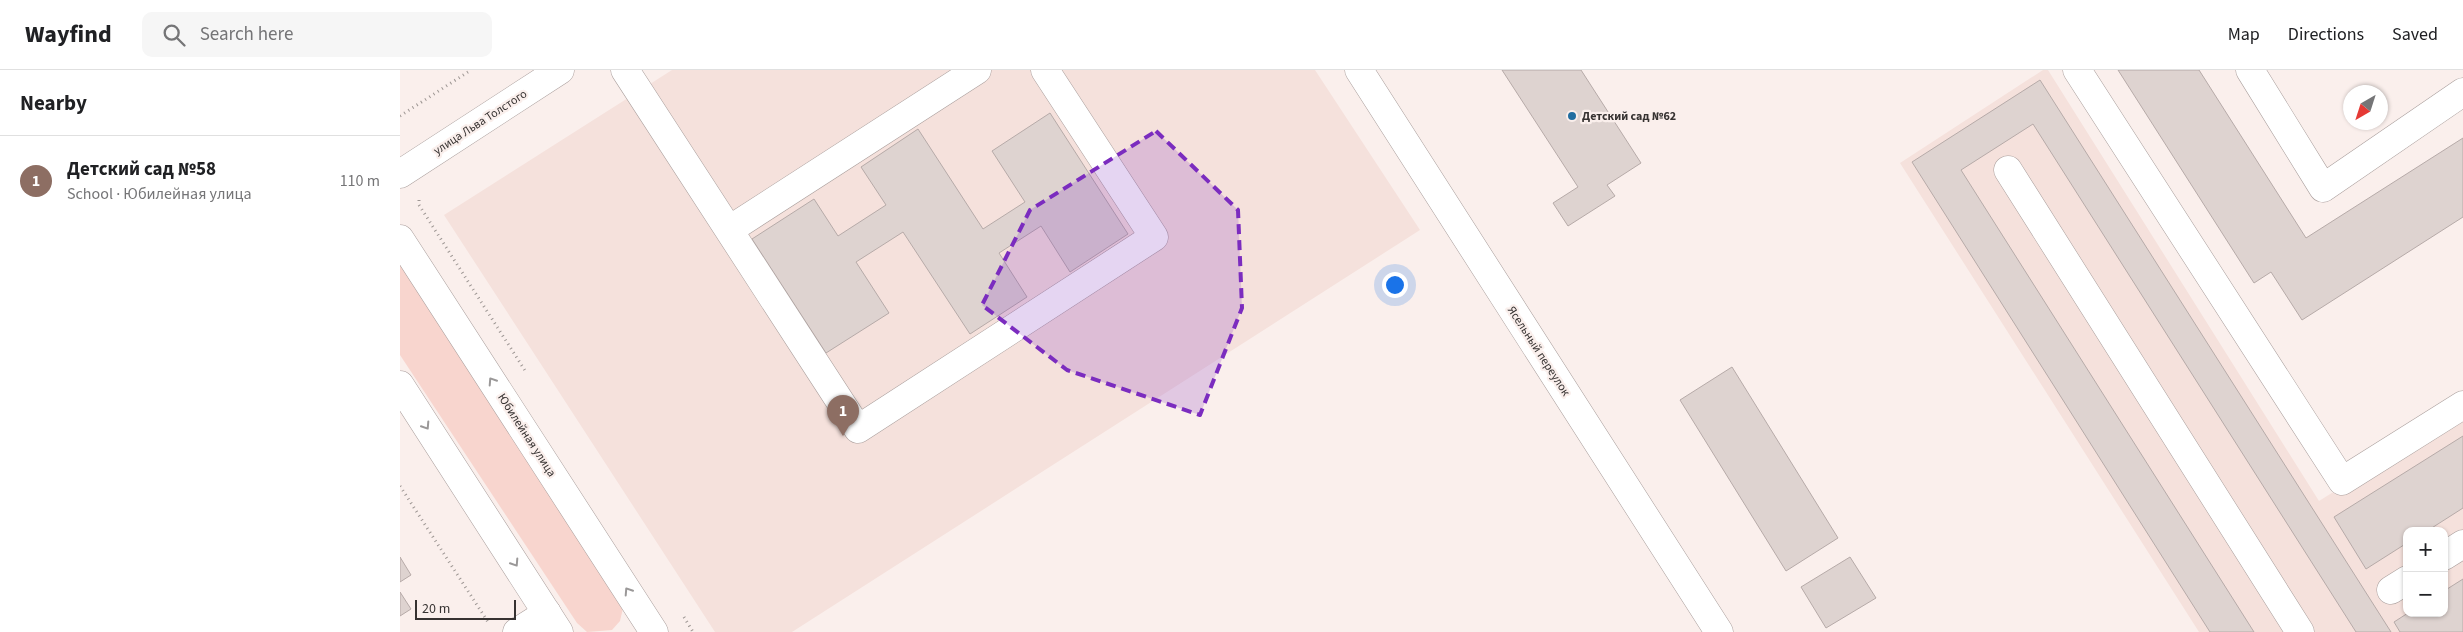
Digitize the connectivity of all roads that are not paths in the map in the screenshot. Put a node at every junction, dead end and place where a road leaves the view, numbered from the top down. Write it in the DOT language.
graph roads {
  1 [pos="560,70"];
  2 [pos="625,70"];
  3 [pos="977,70"];
  4 [pos="1045,70"];
  5 [pos="1359,70"];
  6 [pos="2077,70"];
  7 [pos="2250,70"];
  8 [pos="2463,92"];
  9 [pos="409,168"];
  10 [pos="2008,170"];
  11 [pos="729,230"];
  12 [pos="400,239"];
  13 [pos="400,385"];
  14 [pos="2463,405"];
  15 [pos="2463,544"];
  16 [pos="2448,553"];
  17 [pos="553,622"];
  18 [pos="517,632"];
  19 [pos="654,632"];
  20 [pos="1719,632"];
  21 [pos="2300,632"];
  1 -- 9 [label="street, улица Льва Толстого"];
  2 -- 11 [label="street"];
  3 -- 11 [label="street"];
  4 -- 11 [label="street"];
  5 -- 20 [label="street, Ясельный переулок"];
  6 -- 14 [label="street"];
  7 -- 8 [label="street"];
  10 -- 21 [label="street"];
  19 -- 12 [label="street, Юбилейная улица, one-way"];
  13 -- 17 [label="street, one-way"];
  15 -- 16 [label="street"];
  17 -- 18 [label="street"];
}
